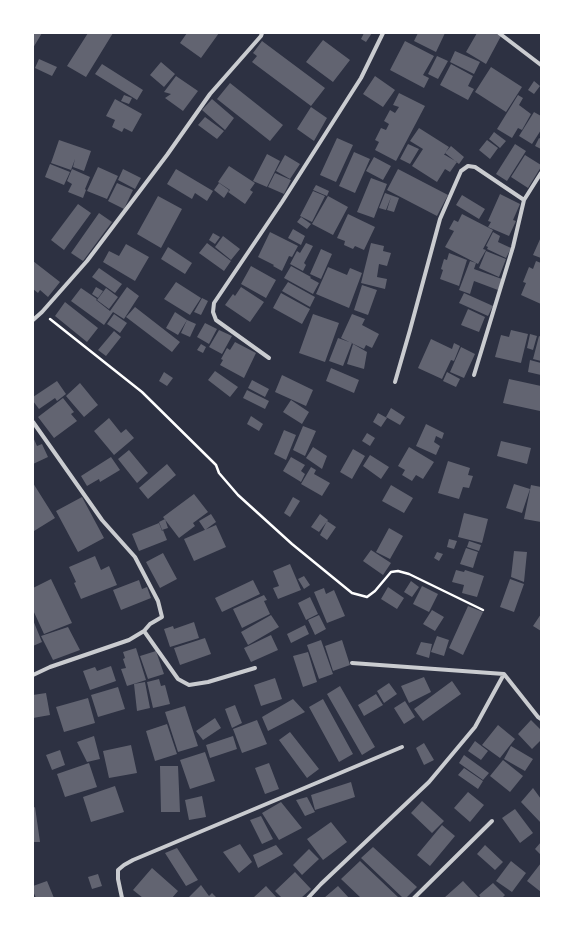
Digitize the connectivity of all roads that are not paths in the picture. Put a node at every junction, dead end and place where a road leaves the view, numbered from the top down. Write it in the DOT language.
graph roads {
  1 [pos="262,33"];
  2 [pos="383,33"];
  3 [pos="499,33"];
  4 [pos="541,65"];
  5 [pos="541,174"];
  6 [pos="524,200"];
  7 [pos="33,320"];
  8 [pos="269,358"];
  9 [pos="474,375"];
  10 [pos="395,382"];
  11 [pos="33,422"];
  12 [pos="144,631"];
  13 [pos="352,663"];
  14 [pos="255,668"];
  15 [pos="504,674"];
  16 [pos="33,675"];
  17 [pos="541,719"];
  18 [pos="402,747"];
  19 [pos="492,821"];
  20 [pos="122,898"];
  21 [pos="308,898"];
  22 [pos="414,898"];
  1 -- 7 [label="street"];
  2 -- 8 [label="street"];
  3 -- 4 [label="street"];
  5 -- 6 [label="street"];
  6 -- 9 [label="street"];
  6 -- 10 [label="street"];
  11 -- 12 [label="street"];
  12 -- 14 [label="street"];
  12 -- 16 [label="street"];
  13 -- 15 [label="street"];
  15 -- 17 [label="street"];
  15 -- 21 [label="street"];
  18 -- 20 [label="street"];
  19 -- 22 [label="street"];
}
